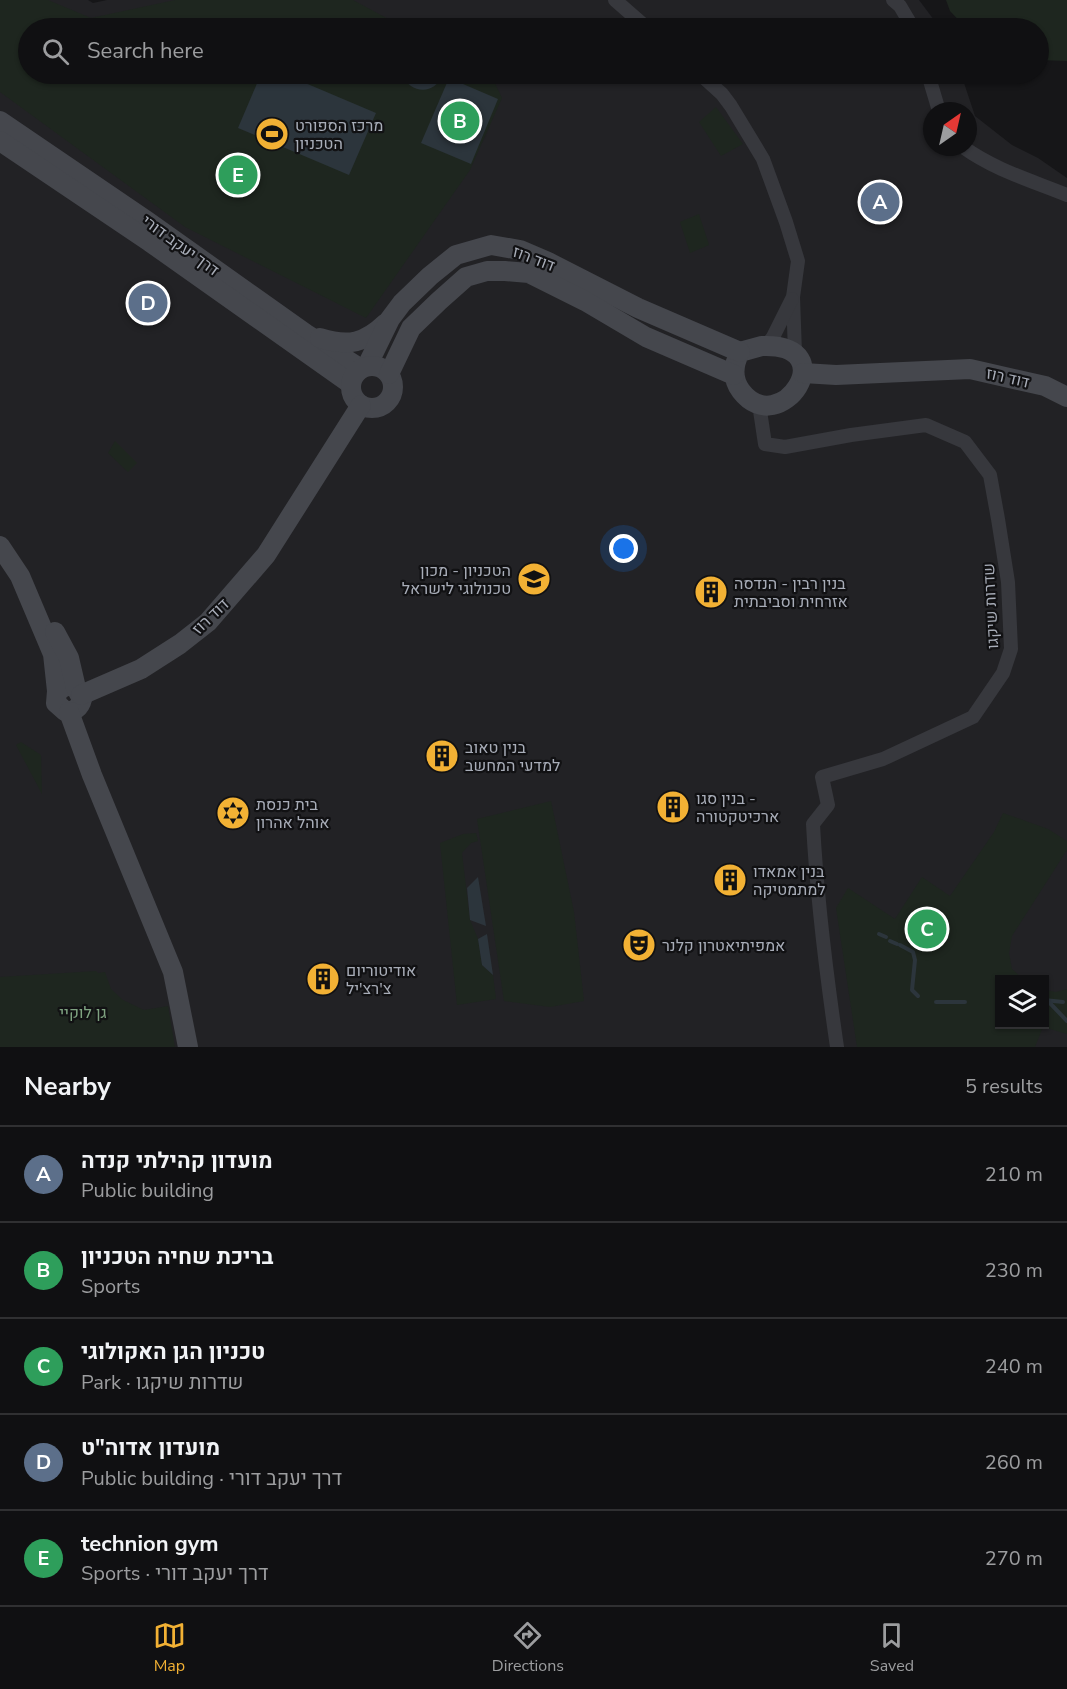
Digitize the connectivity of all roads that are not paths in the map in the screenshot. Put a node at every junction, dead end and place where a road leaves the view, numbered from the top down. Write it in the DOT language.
graph roads {
  1 [pos="615,0"];
  2 [pos="893,0"];
  3 [pos="636,18"];
  4 [pos="907,18"];
  5 [pos="711,84"];
  6 [pos="931,84"];
  7 [pos="936,102"];
  8 [pos="0,121"];
  9 [pos="0,141"];
  10 [pos="975,156"];
  11 [pos="1067,195"];
  12 [pos="793,297"];
  13 [pos="390,320"];
  14 [pos="306,334"];
  15 [pos="766,346"];
  16 [pos="740,352"];
  17 [pos="795,353"];
  18 [pos="360,373"];
  19 [pos="803,373"];
  20 [pos="389,374"];
  21 [pos="734,375"];
  22 [pos="1067,397"];
  23 [pos="759,404"];
  24 [pos="361,405"];
  25 [pos="0,546"];
  26 [pos="71,691"];
  27 [pos="189,1047"];
  28 [pos="837,1047"];
  1 -- 3 [label="street"];
  2 -- 4 [label="street"];
  5 -- 12 [label="street"];
  6 -- 7 [label="street"];
  8 -- 14 [label="street, דרך יעקב דורי"];
  9 -- 18 [label="street, דרך יעקב דורי"];
  10 -- 11 [label="street"];
  12 -- 15 [label="street"];
  12 -- 17 [label="street"];
  13 -- 14 [label="street"];
  13 -- 16 [label="street, דוד רוז"];
  13 -- 18 [label="street, דוד רוז"];
  14 -- 18 [label="street, דרך יעקב דורי"];
  15 -- 16 [label="street"];
  15 -- 17 [label="street"];
  16 -- 21 [label="street"];
  17 -- 19 [label="street"];
  18 -- 20 [label="street"];
  18 -- 24 [label="street"];
  19 -- 22 [label="street, דוד רוז"];
  19 -- 23 [label="street"];
  20 -- 21 [label="street, דוד רוז"];
  20 -- 24 [label="street"];
  21 -- 23 [label="street"];
  23 -- 28 [label="street, שדרות שיקגו"];
  24 -- 26 [label="street, דוד רוז"];
  25 -- 26 [label="street"];
  26 -- 27 [label="street"];
}
